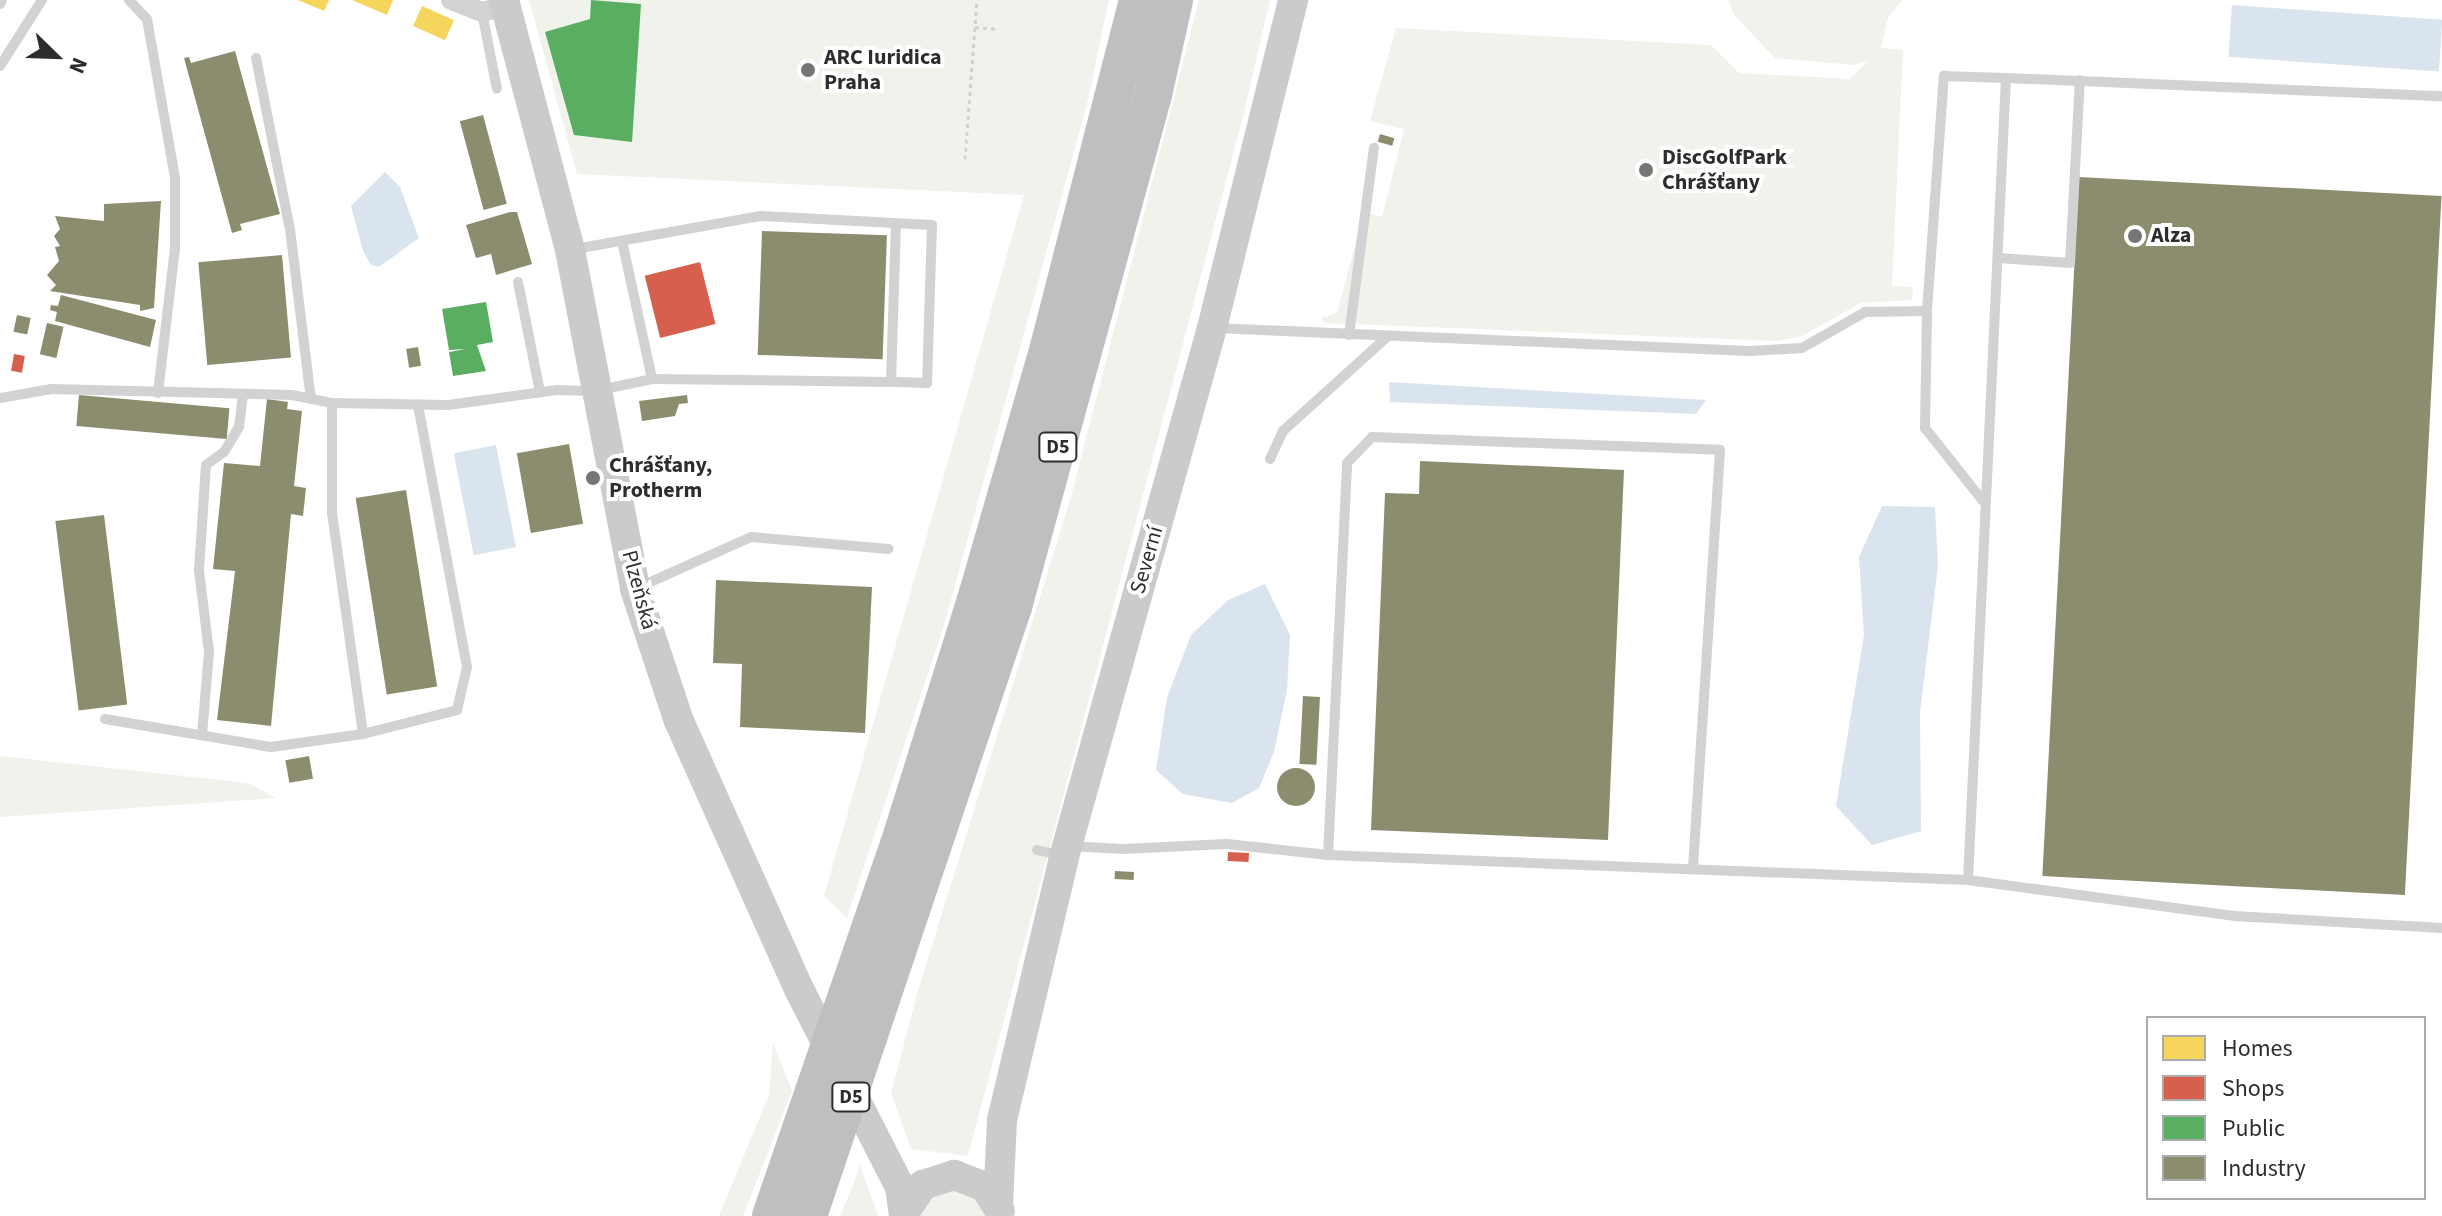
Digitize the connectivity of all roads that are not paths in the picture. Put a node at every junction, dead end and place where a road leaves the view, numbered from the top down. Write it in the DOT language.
graph roads {
  1 [pos="42,0"];
  2 [pos="129,0"];
  3 [pos="451,0"];
  4 [pos="1138,0"];
  5 [pos="1174,0"];
  6 [pos="1293,0"];
  7 [pos="497,6"];
  8 [pos="256,58"];
  9 [pos="0,66"];
  10 [pos="2006,78"];
  11 [pos="2080,80"];
  12 [pos="497,89"];
  13 [pos="2442,96"];
  14 [pos="1374,148"];
  15 [pos="896,224"];
  16 [pos="622,241"];
  17 [pos="570,250"];
  18 [pos="1999,258"];
  19 [pos="518,282"];
  20 [pos="1927,311"];
  21 [pos="1212,328"];
  22 [pos="1349,335"];
  23 [pos="1388,336"];
  24 [pos="652,379"];
  25 [pos="891,382"];
  26 [pos="595,391"];
  27 [pos="540,392"];
  28 [pos="158,393"];
  29 [pos="243,394"];
  30 [pos="0,398"];
  31 [pos="311,399"];
  32 [pos="332,403"];
  33 [pos="418,405"];
  34 [pos="1270,459"];
  35 [pos="1983,501"];
  36 [pos="888,549"];
  37 [pos="635,589"];
  38 [pos="105,719"];
  39 [pos="363,734"];
  40 [pos="202,735"];
  41 [pos="1056,851"];
  42 [pos="1328,855"];
  43 [pos="1693,868"];
  44 [pos="1968,880"];
  45 [pos="2442,928"];
  46 [pos="1002,1120"];
  47 [pos="877,1145"];
  48 [pos="944,1176"];
  49 [pos="814,1200"];
  50 [pos="999,1211"];
  51 [pos="904,1215"];
  52 [pos="771,1216"];
  1 -- 9 [label="lane"];
  2 -- 28 [label="lane"];
  3 -- 7 [label="street"];
  4 -- 52 [label="highway, D5"];
  5 -- 49 [label="highway, D5"];
  6 -- 21 [label="main road, Severní"];
  7 -- 12 [label="lane"];
  7 -- 17 [label="main road, Plzeňská"];
  8 -- 31 [label="lane"];
  10 -- 11 [label="lane"];
  10 -- 18 [label="lane"];
  10 -- 20 [label="lane"];
  11 -- 13 [label="lane"];
  11 -- 18 [label="lane"];
  14 -- 22 [label="lane"];
  15 -- 16 [label="lane"];
  15 -- 25 [label="lane"];
  15 -- 25 [label="lane"];
  16 -- 17 [label="lane"];
  16 -- 24 [label="lane"];
  17 -- 26 [label="main road, Plzeňská"];
  18 -- 35 [label="lane"];
  19 -- 27 [label="lane"];
  20 -- 23 [label="lane"];
  20 -- 35 [label="lane"];
  21 -- 22 [label="lane"];
  21 -- 41 [label="main road, Severní"];
  22 -- 23 [label="lane"];
  23 -- 34 [label="lane"];
  24 -- 25 [label="lane"];
  24 -- 26 [label="lane"];
  26 -- 27 [label="lane"];
  26 -- 37 [label="main road, Plzeňská"];
  27 -- 33 [label="lane"];
  28 -- 29 [label="lane"];
  28 -- 30 [label="lane"];
  29 -- 31 [label="lane"];
  29 -- 40 [label="lane"];
  31 -- 32 [label="lane"];
  32 -- 33 [label="lane"];
  32 -- 39 [label="lane"];
  33 -- 39 [label="lane"];
  35 -- 44 [label="lane"];
  36 -- 37 [label="lane"];
  37 -- 47 [label="main road, Plzeňská"];
  38 -- 40 [label="lane"];
  39 -- 40 [label="lane"];
  41 -- 42 [label="lane"];
  41 -- 46 [label="main road, Severní"];
  42 -- 43 [label="lane"];
  42 -- 43 [label="lane"];
  43 -- 44 [label="lane"];
  44 -- 45 [label="lane"];
  46 -- 48 [label="main road, Severní"];
  46 -- 50 [label="main road, Severní"];
  47 -- 48 [label="main road, Plzeňská"];
  47 -- 51 [label="main road, Plzeňská"];
  48 -- 50 [label="main road, Plzeňská"];
  48 -- 51 [label="main road, Plzeňská"];
}
